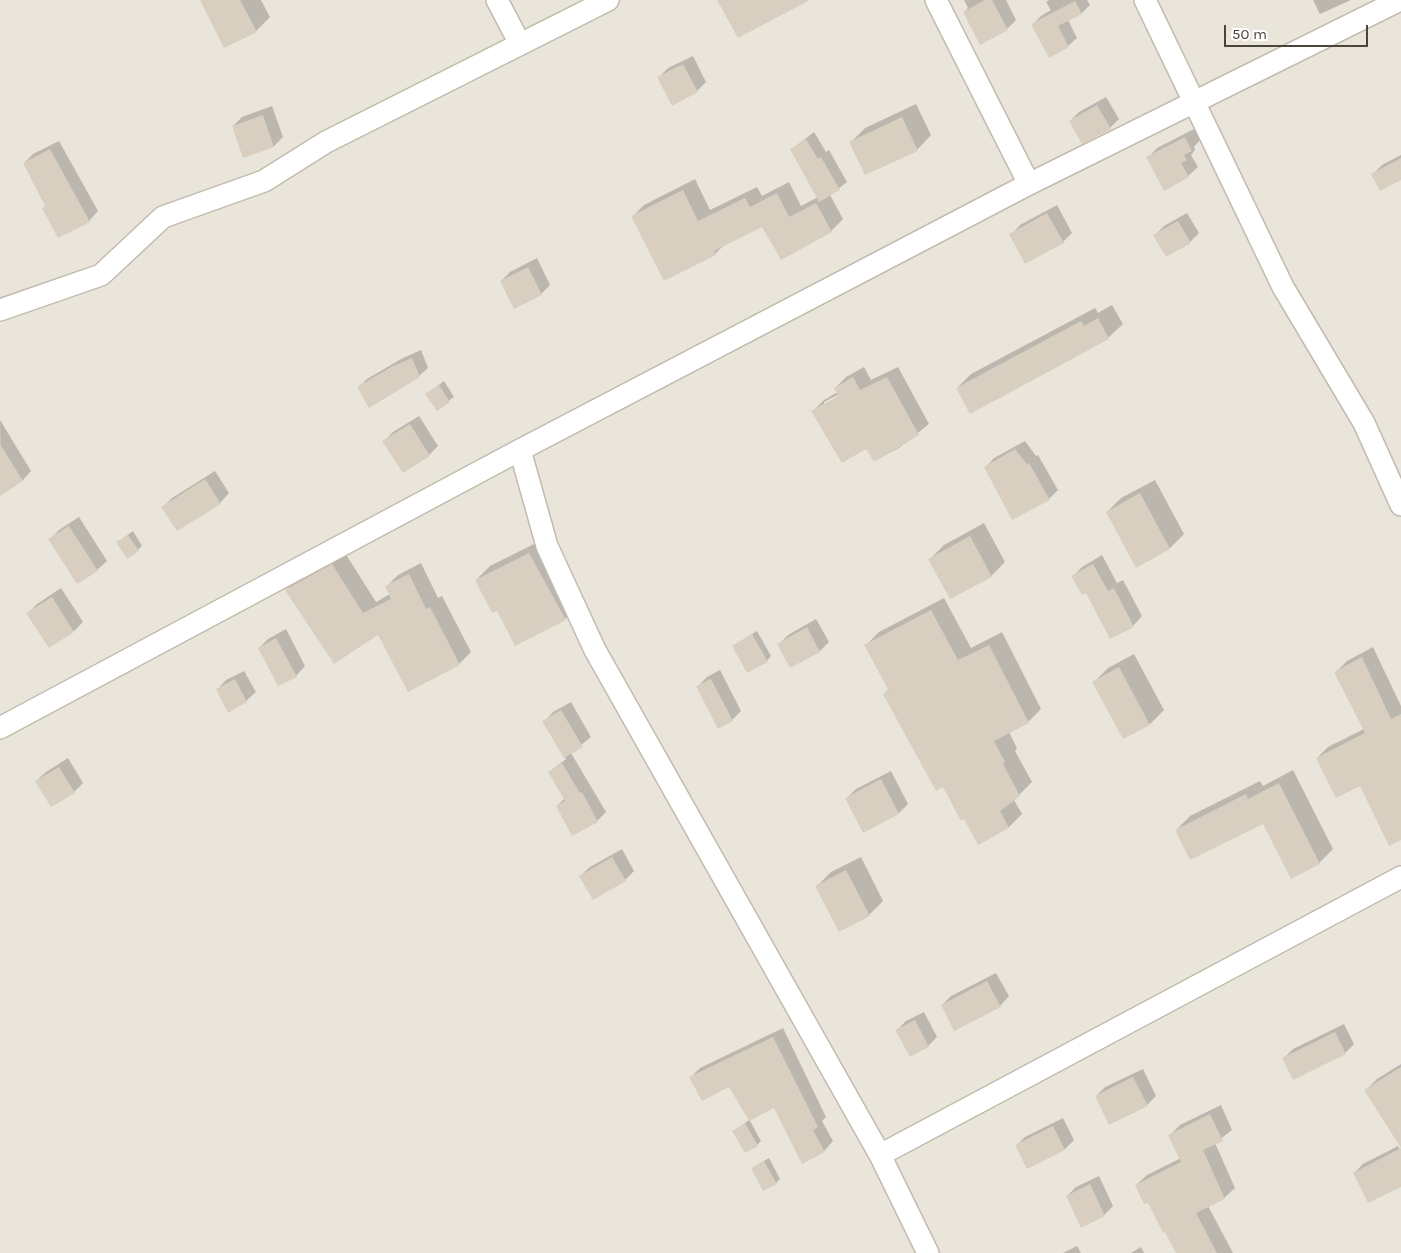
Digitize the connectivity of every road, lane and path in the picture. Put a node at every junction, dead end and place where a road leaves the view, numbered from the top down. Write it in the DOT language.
graph roads {
  1 [pos="497,0"];
  2 [pos="608,0"];
  3 [pos="936,0"];
  4 [pos="1145,0"];
  5 [pos="1400,0"];
  6 [pos="520,44"];
  7 [pos="1193,104"];
  8 [pos="1029,184"];
  9 [pos="0,310"];
  10 [pos="520,450"];
  11 [pos="1401,505"];
  12 [pos="0,728"];
  13 [pos="1401,877"];
  14 [pos="880,1155"];
  15 [pos="928,1253"];
  1 -- 6 [label="street"];
  2 -- 6 [label="street"];
  3 -- 8 [label="street"];
  4 -- 7 [label="street"];
  5 -- 7 [label="street"];
  6 -- 9 [label="street"];
  7 -- 8 [label="street"];
  7 -- 11 [label="street"];
  8 -- 10 [label="street"];
  10 -- 12 [label="street"];
  10 -- 14 [label="street"];
  13 -- 14 [label="street"];
  14 -- 15 [label="street"];
}
